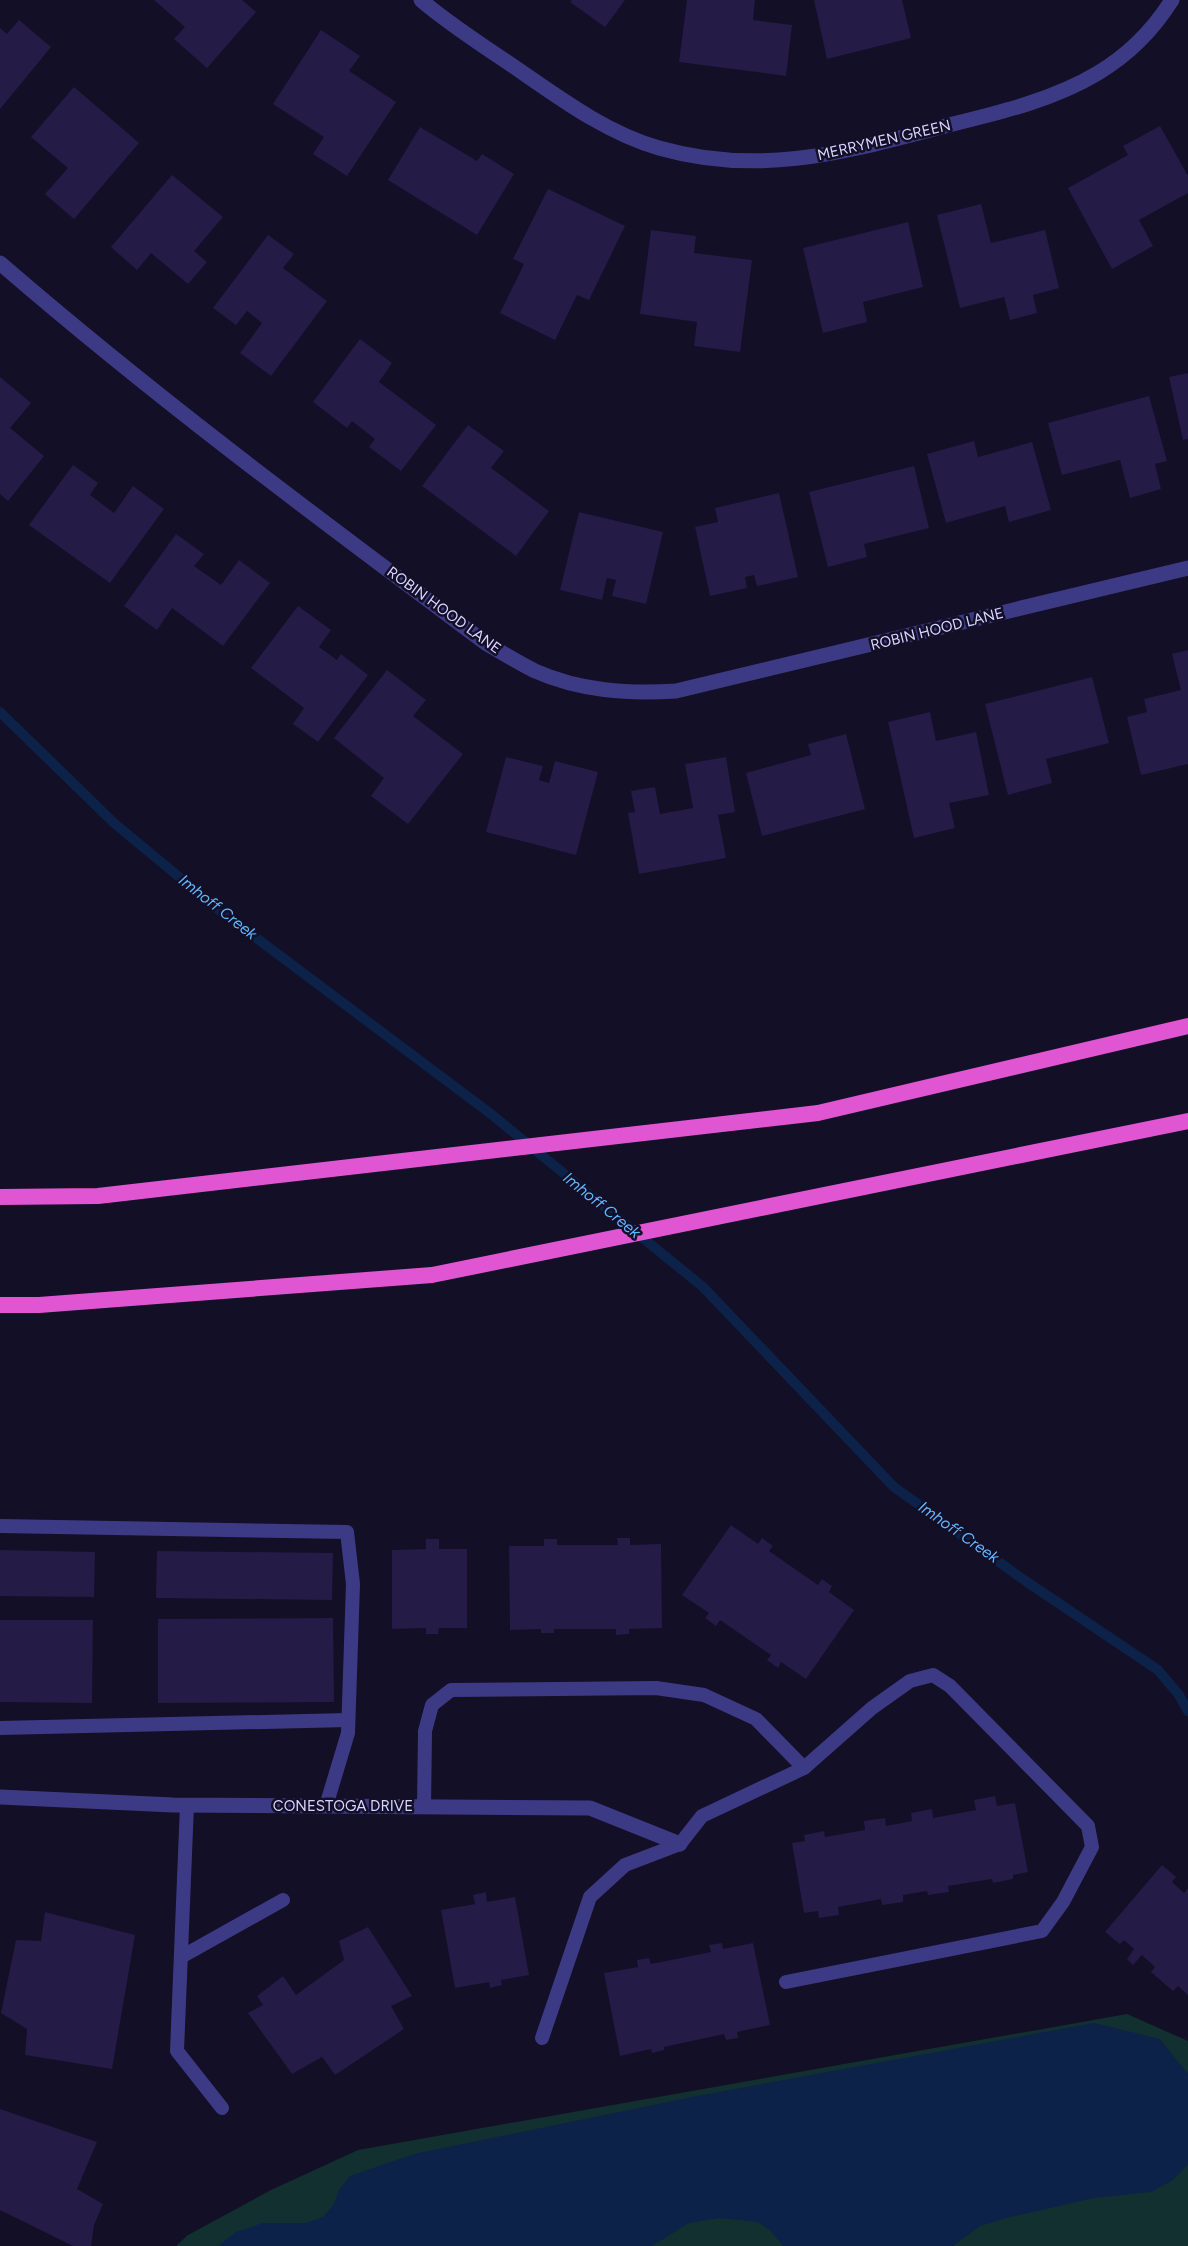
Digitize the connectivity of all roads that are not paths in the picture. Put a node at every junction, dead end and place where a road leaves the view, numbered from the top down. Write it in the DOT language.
graph roads {
  1 [pos="421,0"];
  2 [pos="1172,0"];
  3 [pos="0,263"];
  4 [pos="1188,568"];
  5 [pos="1188,1026"];
  6 [pos="1188,1121"];
  7 [pos="0,1197"];
  8 [pos="0,1305"];
  9 [pos="0,1526"];
  10 [pos="348,1720"];
  11 [pos="0,1728"];
  12 [pos="804,1768"];
  13 [pos="0,1797"];
  14 [pos="187,1805"];
  15 [pos="326,1806"];
  16 [pos="424,1807"];
  17 [pos="680,1844"];
  18 [pos="283,1900"];
  19 [pos="181,1957"];
  20 [pos="786,1982"];
  21 [pos="542,2038"];
  22 [pos="222,2108"];
  1 -- 2 [label="street, MERRYMEN GREEN"];
  3 -- 4 [label="street, ROBIN HOOD LANE"];
  5 -- 7 [label="highway"];
  6 -- 8 [label="highway"];
  9 -- 10 [label="lane"];
  10 -- 11 [label="lane"];
  10 -- 15 [label="lane"];
  12 -- 16 [label="lane"];
  12 -- 17 [label="lane"];
  12 -- 20 [label="lane"];
  13 -- 14 [label="street, CONESTOGA DRIVE"];
  14 -- 15 [label="street, CONESTOGA DRIVE"];
  14 -- 19 [label="lane"];
  15 -- 16 [label="street, CONESTOGA DRIVE"];
  16 -- 17 [label="street, CONESTOGA DRIVE"];
  17 -- 21 [label="lane"];
  18 -- 19 [label="lane"];
  19 -- 22 [label="lane"];
}
